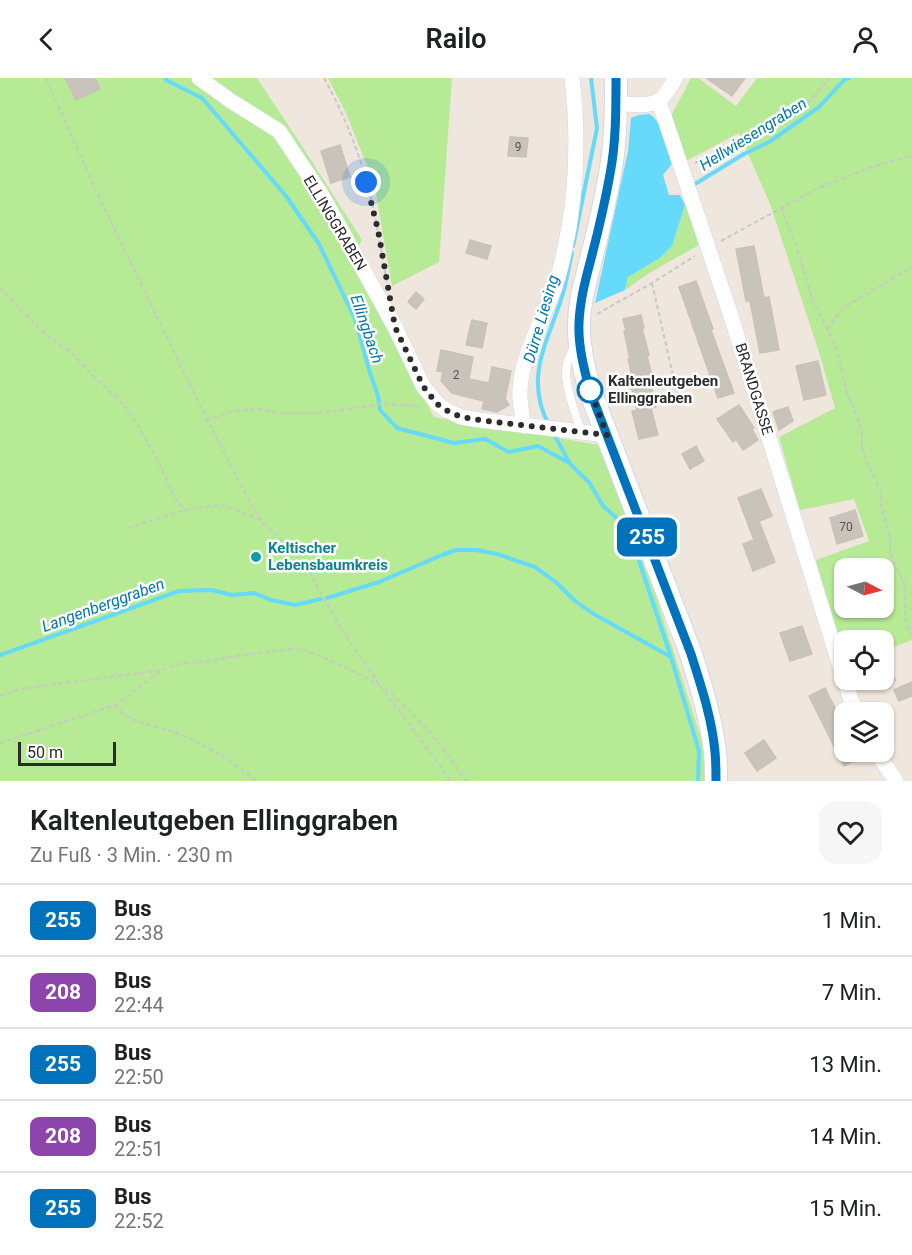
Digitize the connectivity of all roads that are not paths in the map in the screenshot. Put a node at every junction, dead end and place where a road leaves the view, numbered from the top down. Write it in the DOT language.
graph roads {
  1 [pos="199,78"];
  2 [pos="572,78"];
  3 [pos="616,78"];
  4 [pos="676,78"];
  5 [pos="658,101"];
  6 [pos="616,104"];
  7 [pos="579,331"];
  8 [pos="524,426"];
  9 [pos="581,432"];
  10 [pos="607,435"];
  11 [pos="834,644"];
  12 [pos="883,762"];
  13 [pos="716,781"];
  14 [pos="896,781"];
  1 -- 8 [label="street, ELLINGGRABEN"];
  2 -- 8 [label="street"];
  3 -- 6 [label="main road"];
  4 -- 5 [label="street"];
  5 -- 6 [label="street"];
  5 -- 11 [label="street, BRANDGASSE"];
  6 -- 7 [label="main road"];
  7 -- 9 [label="lane"];
  7 -- 10 [label="main road"];
  8 -- 9 [label="street, ELLINGGRABEN"];
  9 -- 10 [label="street, ELLINGGRABEN"];
  10 -- 13 [label="main road"];
  12 -- 14 [label="street"];
}
